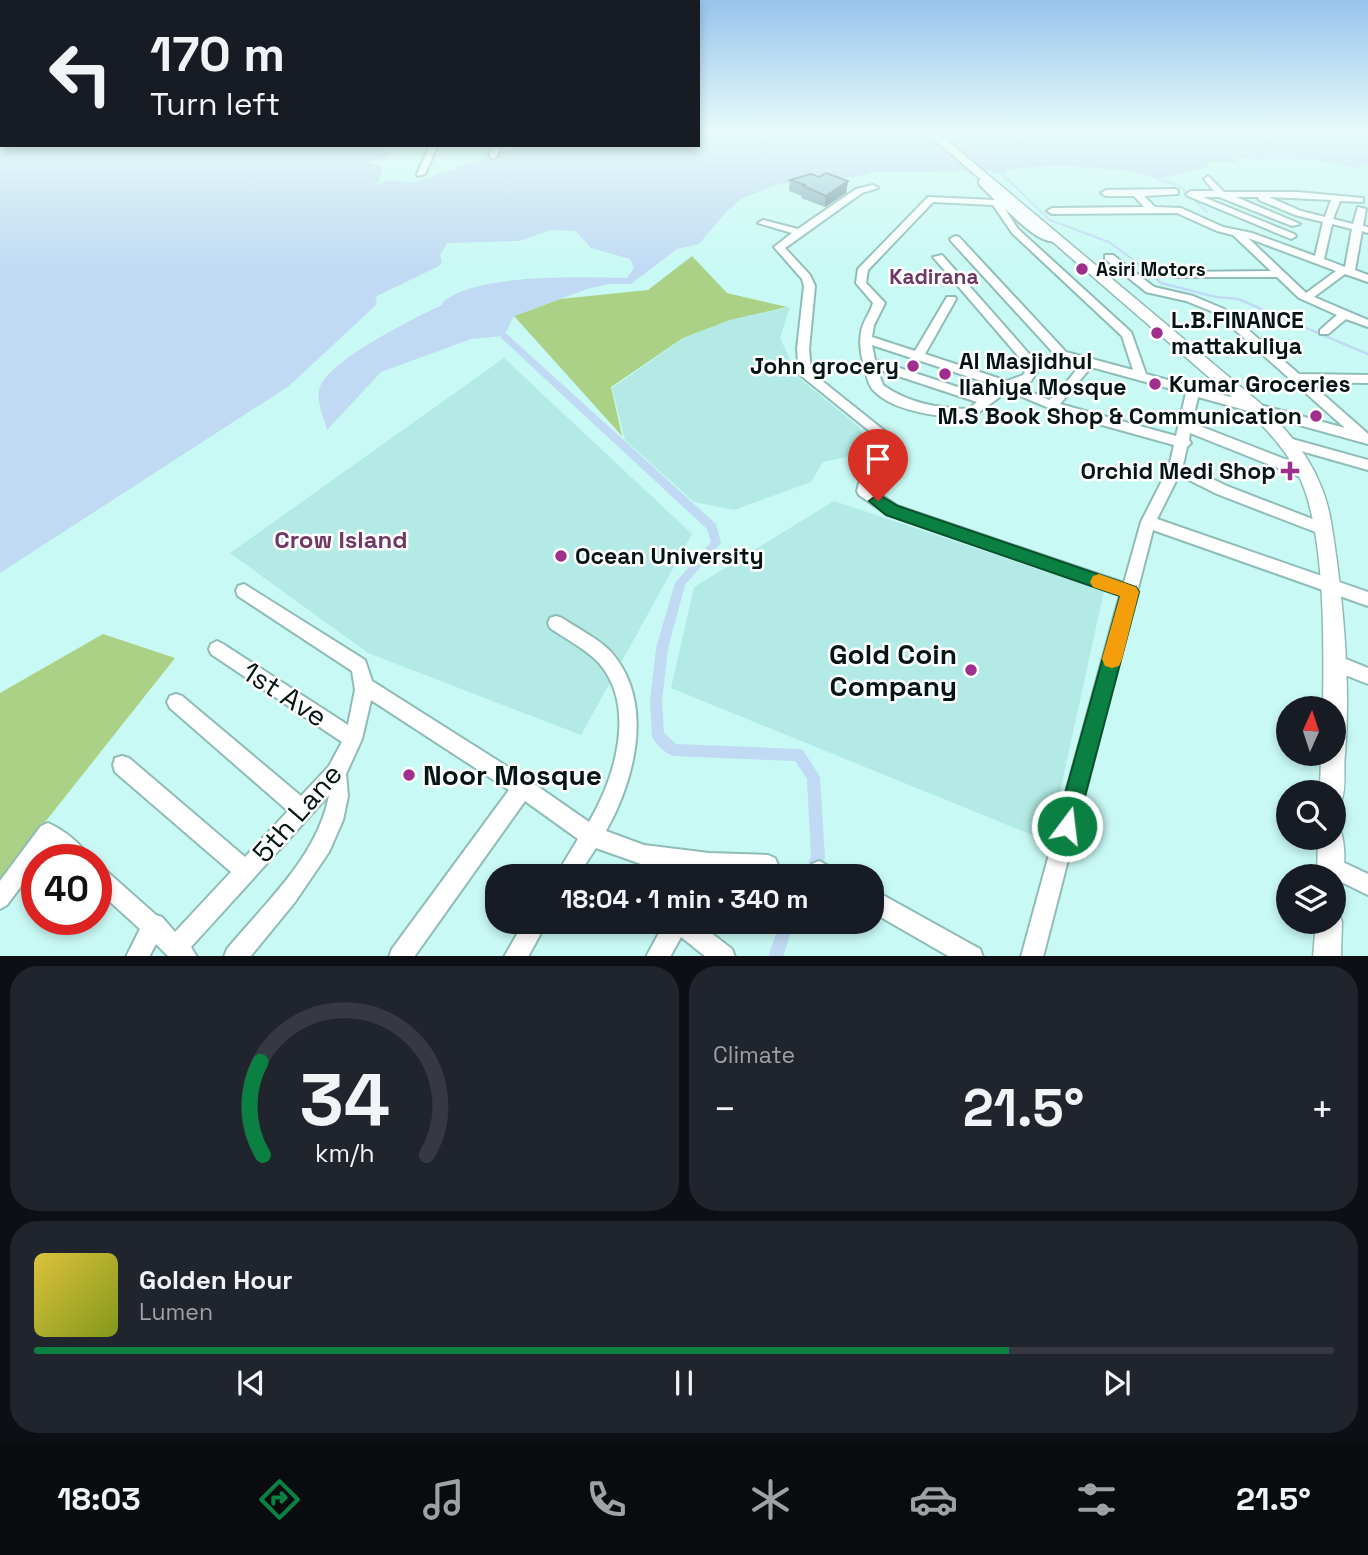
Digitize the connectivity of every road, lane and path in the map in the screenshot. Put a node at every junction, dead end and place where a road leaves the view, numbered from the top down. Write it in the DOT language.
graph roads {
  1 [pos="984,179"];
  2 [pos="1208,179"];
  3 [pos="873,188"];
  4 [pos="1175,192"];
  5 [pos="1106,193"];
  6 [pos="1136,193"];
  7 [pos="1222,195"];
  8 [pos="1254,195"];
  9 [pos="1336,200"];
  10 [pos="1000,203"];
  11 [pos="1152,210"];
  12 [pos="1052,211"];
  13 [pos="1298,214"];
  14 [pos="1328,220"];
  15 [pos="763,223"];
  16 [pos="1363,229"];
  17 [pos="799,232"];
  18 [pos="1237,233"];
  19 [pos="1291,236"];
  20 [pos="955,239"];
  21 [pos="1056,239"];
  22 [pos="1286,249"];
  23 [pos="938,257"];
  24 [pos="1109,257"];
  25 [pos="1320,261"];
  26 [pos="1347,271"];
  27 [pos="1277,274"];
  28 [pos="1178,275"];
  29 [pos="1368,279"];
  30 [pos="1307,297"];
  31 [pos="950,299"];
  32 [pos="1345,313"];
  33 [pos="1368,324"];
  34 [pos="1324,332"];
  35 [pos="866,339"];
  36 [pos="918,356"];
  37 [pos="869,362"];
  38 [pos="1089,362"];
  39 [pos="1141,376"];
  40 [pos="1294,378"];
  41 [pos="1368,379"];
  42 [pos="1007,385"];
  43 [pos="1193,390"];
  44 [pos="988,401"];
  45 [pos="1050,405"];
  46 [pos="1254,407"];
  47 [pos="1186,426"];
  48 [pos="1367,439"];
  49 [pos="1285,442"];
  50 [pos="1184,443"];
  51 [pos="1368,466"];
  52 [pos="1176,467"];
  53 [pos="1308,474"];
  54 [pos="1148,522"];
  55 [pos="1323,529"];
  56 [pos="1331,587"];
  57 [pos="244,591"];
  58 [pos="1130,592"];
  59 [pos="1368,599"];
  60 [pos="556,623"];
  61 [pos="217,649"];
  62 [pos="1336,663"];
  63 [pos="1368,676"];
  64 [pos="364,685"];
  65 [pos="1335,696"];
  66 [pos="176,702"];
  67 [pos="353,739"];
  68 [pos="122,765"];
  69 [pos="336,773"];
  70 [pos="523,788"];
  71 [pos="302,810"];
  72 [pos="591,836"];
  73 [pos="40,844"];
  74 [pos="61,844"];
  75 [pos="573,864"];
  76 [pos="681,864"];
  77 [pos="21,870"];
  78 [pos="247,872"];
  79 [pos="1346,877"];
  80 [pos="1368,885"];
  81 [pos="112,888"];
  82 [pos="0,898"];
  83 [pos="884,907"];
  84 [pos="154,925"];
  85 [pos="528,934"];
  86 [pos="671,934"];
  87 [pos="694,934"];
  88 [pos="1328,934"];
  89 [pos="181,952"];
  90 [pos="138,956"];
  91 [pos="236,956"];
  92 [pos="401,956"];
  93 [pos="515,956"];
  94 [pos="658,956"];
  95 [pos="723,956"];
  96 [pos="970,956"];
  97 [pos="1032,956"];
  98 [pos="1327,956"];
  1 -- 10 [label="street"];
  1 -- 21 [label="main road"];
  2 -- 7 [label="street"];
  3 -- 17 [label="street"];
  4 -- 6 [label="street"];
  5 -- 6 [label="street"];
  6 -- 11 [label="street"];
  7 -- 8 [label="street"];
  7 -- 13 [label="street"];
  7 -- 19 [label="street"];
  8 -- 9 [label="street"];
  8 -- 13 [label="street"];
  9 -- 14 [label="street"];
  9 -- 16 [label="street"];
  10 -- 21 [label="street"];
  10 -- 35 [label="street"];
  10 -- 39 [label="street"];
  11 -- 12 [label="street"];
  11 -- 18 [label="street"];
  13 -- 14 [label="street"];
  13 -- 19 [label="street"];
  14 -- 16 [label="street"];
  14 -- 25 [label="street"];
  15 -- 17 [label="street"];
  16 -- 26 [label="street"];
  17 -- 58 [label="street"];
  18 -- 22 [label="street"];
  18 -- 27 [label="street"];
  19 -- 22 [label="street"];
  20 -- 38 [label="street"];
  21 -- 46 [label="main road"];
  22 -- 25 [label="street"];
  23 -- 42 [label="street"];
  24 -- 40 [label="street"];
  25 -- 26 [label="street"];
  26 -- 29 [label="street"];
  26 -- 30 [label="street"];
  27 -- 28 [label="street"];
  27 -- 30 [label="street"];
  30 -- 32 [label="street"];
  31 -- 36 [label="street"];
  32 -- 33 [label="street"];
  32 -- 34 [label="street"];
  35 -- 36 [label="street"];
  35 -- 37 [label="street"];
  36 -- 42 [label="street"];
  37 -- 44 [label="street"];
  37 -- 44 [label="street"];
  38 -- 39 [label="street"];
  38 -- 45 [label="street"];
  39 -- 43 [label="street"];
  40 -- 41 [label="street"];
  40 -- 48 [label="street"];
  42 -- 44 [label="street"];
  42 -- 45 [label="street"];
  43 -- 46 [label="street"];
  43 -- 47 [label="street"];
  45 -- 50 [label="street"];
  46 -- 48 [label="street"];
  46 -- 49 [label="main road"];
  47 -- 50 [label="street"];
  47 -- 53 [label="street"];
  49 -- 51 [label="street"];
  49 -- 53 [label="main road"];
  50 -- 52 [label="street"];
  52 -- 54 [label="street"];
  52 -- 55 [label="street"];
  53 -- 55 [label="main road"];
  54 -- 56 [label="street"];
  54 -- 58 [label="street"];
  55 -- 56 [label="main road"];
  56 -- 59 [label="street"];
  56 -- 62 [label="main road"];
  57 -- 64 [label="street"];
  58 -- 97 [label="street"];
  60 -- 72 [label="street"];
  61 -- 67 [label="street, 1st Ave"];
  62 -- 63 [label="street"];
  62 -- 65 [label="main road"];
  64 -- 67 [label="street, 5th Lane"];
  64 -- 70 [label="street"];
  66 -- 71 [label="street"];
  67 -- 69 [label="street, 5th Lane"];
  68 -- 78 [label="street"];
  69 -- 71 [label="street, 5th Lane"];
  69 -- 91 [label="street"];
  70 -- 72 [label="street"];
  70 -- 92 [label="street"];
  71 -- 78 [label="street, 5th Lane"];
  72 -- 75 [label="street"];
  72 -- 76 [label="street"];
  73 -- 74 [label="street"];
  77 -- 82 [label="street"];
  78 -- 89 [label="street, 5th Lane"];
  79 -- 80 [label="street"];
  81 -- 84 [label="street"];
  83 -- 96 [label="street"];
  84 -- 89 [label="street"];
  84 -- 90 [label="street"];
  85 -- 93 [label="street"];
  86 -- 94 [label="street"];
  87 -- 95 [label="street"];
  88 -- 98 [label="main road"];
}
